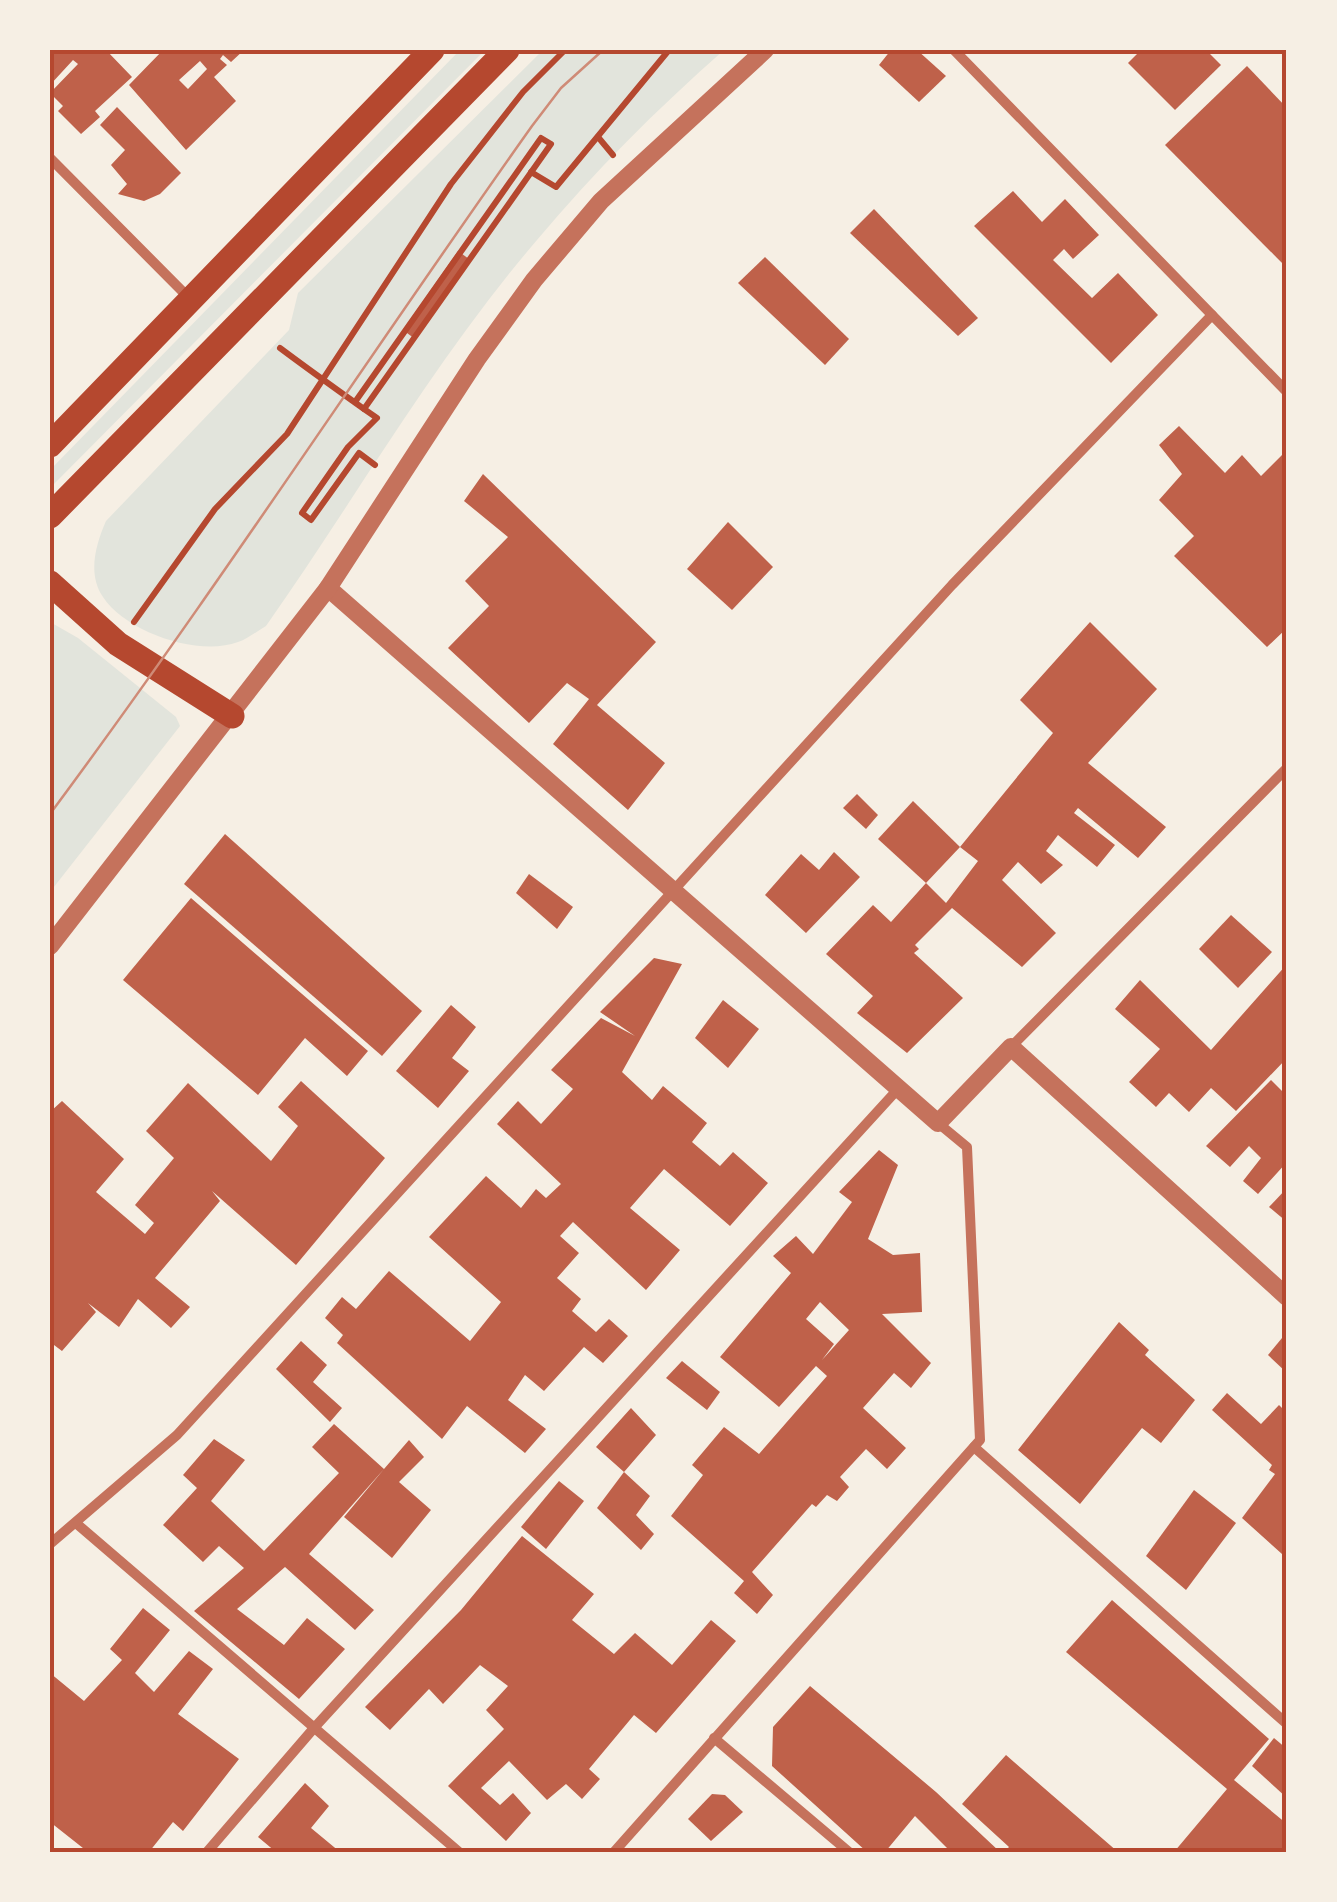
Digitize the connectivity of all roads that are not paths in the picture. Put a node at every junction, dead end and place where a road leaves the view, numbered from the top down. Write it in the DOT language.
graph roads {
  1 [pos="507,50"];
  2 [pos="766,50"];
  3 [pos="954,50"];
  4 [pos="419,54"];
  5 [pos="50,158"];
  6 [pos="189,298"];
  7 [pos="1212,315"];
  8 [pos="1287,392"];
  9 [pos="50,445"];
  10 [pos="50,516"];
  11 [pos="50,583"];
  12 [pos="328,588"];
  13 [pos="232,716"];
  14 [pos="1287,768"];
  15 [pos="672,892"];
  16 [pos="50,946"];
  17 [pos="1011,1047"];
  18 [pos="898,1089"];
  19 [pos="938,1123"];
  20 [pos="1287,1296"];
  21 [pos="974,1447"];
  22 [pos="76,1524"];
  23 [pos="50,1544"];
  24 [pos="1287,1724"];
  25 [pos="314,1728"];
  26 [pos="714,1738"];
  27 [pos="207,1852"];
  28 [pos="459,1852"];
  29 [pos="614,1852"];
  30 [pos="849,1852"];
  1 -- 10 [label="highway"];
  2 -- 12 [label="street"];
  3 -- 7 [label="street"];
  4 -- 6 [label="highway"];
  5 -- 6 [label="street"];
  6 -- 9 [label="highway"];
  7 -- 8 [label="street"];
  7 -- 15 [label="street"];
  11 -- 13 [label="highway"];
  12 -- 13 [label="street"];
  12 -- 15 [label="street"];
  13 -- 16 [label="street"];
  14 -- 17 [label="street"];
  15 -- 18 [label="street"];
  15 -- 22 [label="street"];
  17 -- 19 [label="street"];
  17 -- 20 [label="street"];
  18 -- 19 [label="street"];
  18 -- 25 [label="street"];
  19 -- 21 [label="street"];
  21 -- 24 [label="street"];
  21 -- 26 [label="street"];
  22 -- 23 [label="street"];
  22 -- 25 [label="street"];
  25 -- 27 [label="street"];
  25 -- 28 [label="street"];
  26 -- 29 [label="street"];
  26 -- 30 [label="street"];
}
